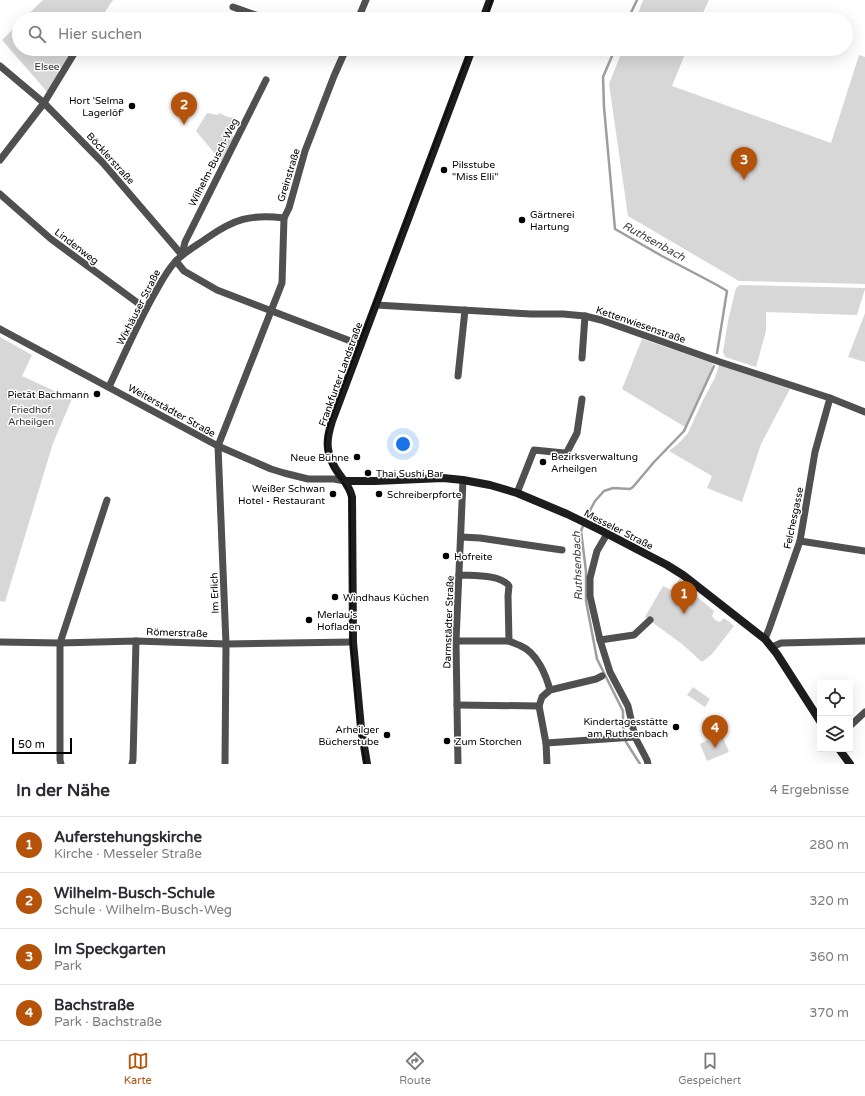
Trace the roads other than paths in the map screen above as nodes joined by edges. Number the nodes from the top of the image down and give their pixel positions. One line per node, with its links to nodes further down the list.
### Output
1 (366, 0): 5 (street)
2 (490, 0): 6 (street)
3 (233, 7): 4 (street)
4 (247, 12)
5 (361, 12)
6 (486, 12)
7 (73, 56): 12 (street)
8 (343, 56): 15 (street, Greinstraße)
9 (469, 56): 18 (street, Frankfurter Landstraße)
10 (0, 66): 12 (street, Böcklerstraße)
11 (266, 80): 16 (street, Wilhelm-Busch-Weg)
12 (44, 102): 13 (street); 16 (street, Böcklerstraße)
13 (0, 160)
14 (0, 194): 19 (street, Lindenweg)
15 (284, 218): 16 (street, Wixhäuser Straße); 21 (street, Greinstraße)
16 (182, 255): 17 (street, Wixhäuser Straße)
17 (176, 261): 19 (street, Wixhäuser Straße); 21 (street)
18 (376, 304): 20 (street, Kettenwiesenstraße); 24 (street, Frankfurter Landstraße)
19 (146, 309): 27 (street, Wixhäuser Straße)
20 (465, 310): 22 (street, Kettenwiesenstraße); 26 (street)
21 (271, 311): 24 (street); 31 (street, Greinstraße)
22 (584, 316): 25 (street); 28 (street, Kettenwiesenstraße)
23 (0, 328): 27 (street, Weiterstädter Straße)
24 (361, 345): 33 (street, Frankfurter Landstraße)
25 (582, 358)
26 (458, 376)
27 (109, 387): 31 (street, Weiterstädter Straße)
28 (830, 398): 30 (street, Kettenwiesenstraße); 38 (street, Felchesgasse)
29 (582, 399): 34 (street)
30 (865, 412)
31 (218, 446): 33 (street, Weiterstädter Straße); 52 (street, Im Erlich)
32 (463, 480): 33 (street, Messeler Straße); 34 (street, Messeler Straße); 37 (street, Darmstädter Straße)
33 (345, 481): 50 (street, Frankfurter Landstraße)
34 (517, 493): 36 (street, Messeler Straße)
35 (107, 500): 51 (street)
36 (607, 534): 43 (street, Messeler Straße); 44 (street)
37 (461, 537): 39 (street); 41 (street, Darmstädter Straße)
38 (800, 541): 40 (street); 43 (street, Felchesgasse)
39 (562, 550)
40 (865, 550)
41 (459, 575): 46 (street, Darmstädter Straße); 47 (street)
42 (650, 620): 44 (street)
43 (765, 639): 53 (street, Messeler Straße)
44 (600, 640): 61 (street)
45 (136, 641): 51 (street, Römerstraße); 52 (street, Römerstraße); 65 (street)
46 (456, 641): 47 (street); 56 (street, Darmstädter Straße)
47 (509, 641): 55 (street)
48 (865, 641): 53 (street)
49 (0, 642): 51 (street, Römerstraße)
50 (353, 642): 52 (street, Römerstraße); 67 (street, Frankfurter Landstraße)
51 (60, 643): 64 (street)
52 (226, 644): 66 (street, Im Erlich)
53 (772, 647): 59 (street, Messeler Straße)
54 (602, 676): 55 (street)
55 (550, 690): 57 (street)
56 (456, 705): 57 (street); 68 (street, Darmstädter Straße)
57 (539, 706): 62 (street)
58 (865, 712): 60 (street)
59 (817, 716)
60 (853, 723)
61 (635, 737): 62 (street); 70 (street)
62 (546, 743): 69 (street)
63 (841, 752): 71 (street)
64 (61, 764)
65 (132, 764)
66 (225, 764)
67 (367, 764)
68 (458, 764)
69 (546, 764)
70 (648, 764)
71 (850, 764)

